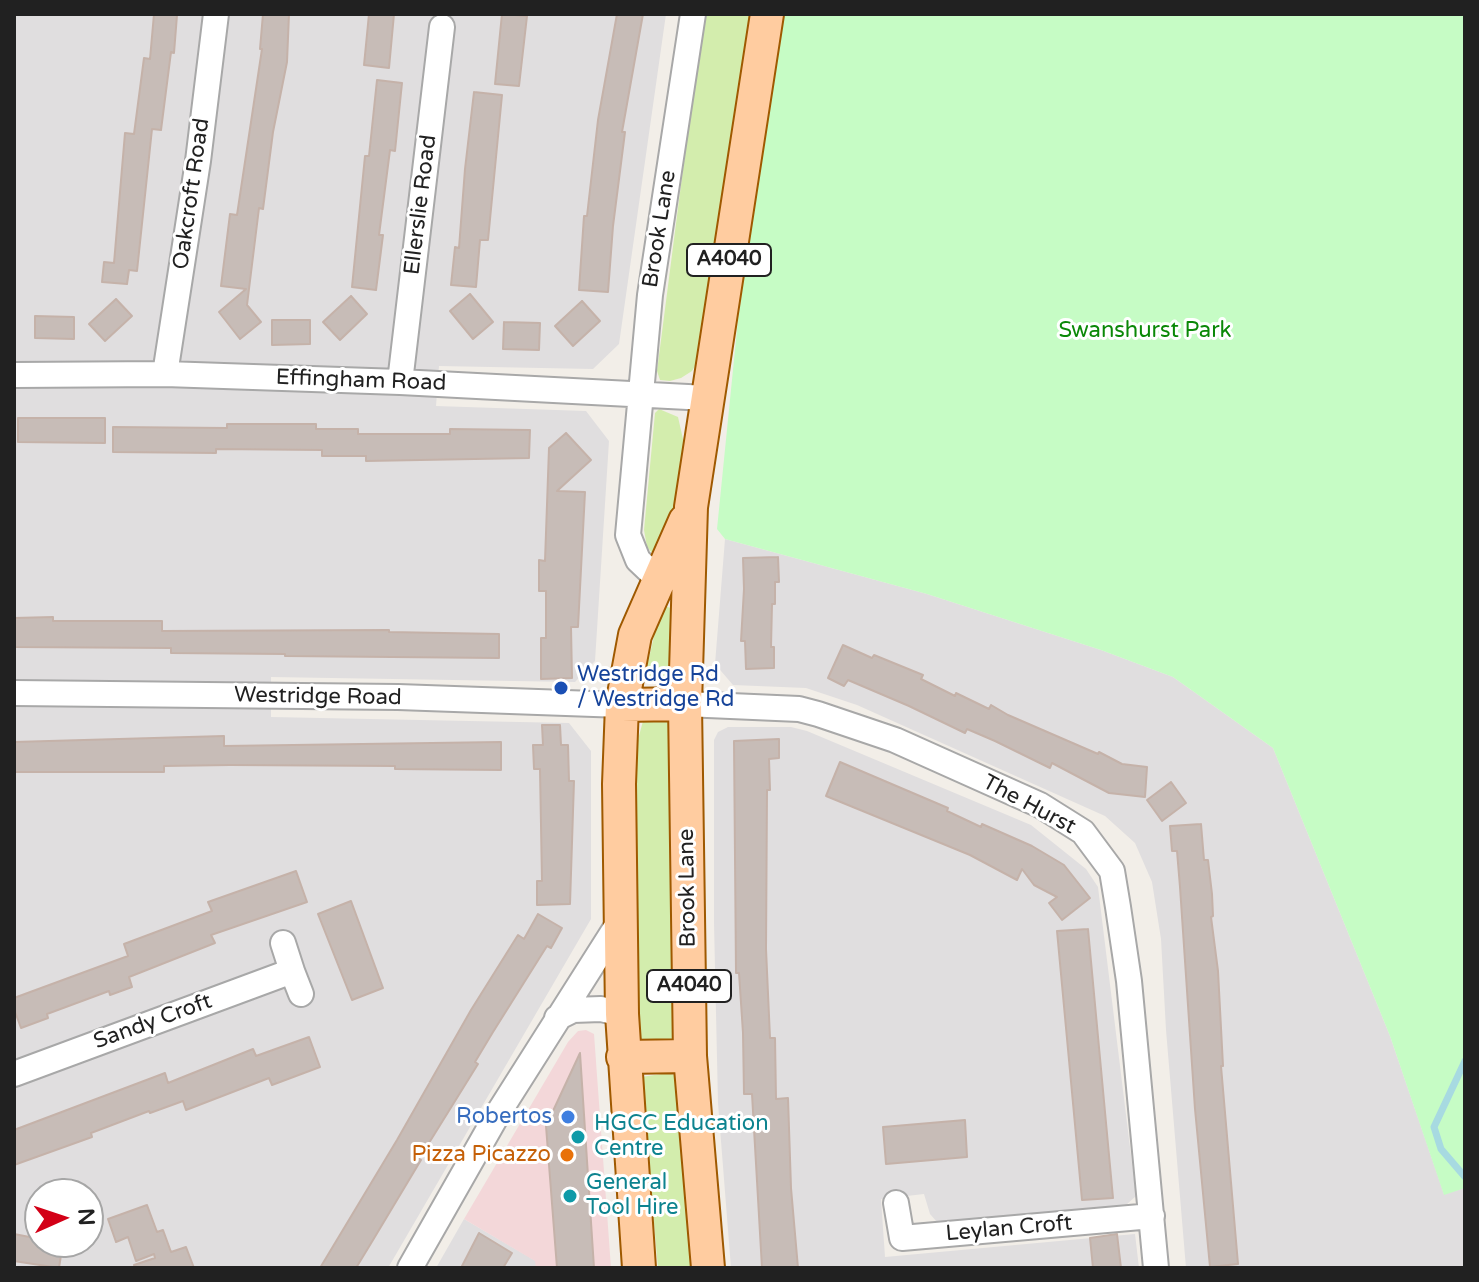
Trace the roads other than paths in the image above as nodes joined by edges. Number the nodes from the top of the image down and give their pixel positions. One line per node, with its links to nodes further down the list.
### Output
1 (216, 14): 5 (street, Oakcroft Road)
2 (693, 14): 8 (street, Brook Lane)
3 (767, 14): 9 (main road, Brook Lane / A4040)
4 (442, 27): 7 (street, Ellerslie Road)
5 (165, 374): 6 (street, Effingham Road); 7 (street, Effingham Road)
6 (14, 375)
7 (400, 382): 8 (street, Effingham Road)
8 (641, 394): 9 (street, Effingham Road); 11 (street, Brook Lane)
9 (707, 398): 10 (main road, Brook Lane / A4040)
10 (691, 507): 11 (main road, Brook Lane / A4040); 13 (main road, Brook Lane / A4040)
11 (658, 579): 14 (main road, Brook Lane / A4040)
12 (14, 693): 14 (street, Westridge Road)
13 (685, 704): 14 (main road); 21 (main road, Brook Lane / A4040); 25 (street, The Hurst)
14 (622, 705): 15 (main road, Brook Lane / A4040)
15 (620, 921): 19 (main road, Brook Lane / A4040); 20 (street)
16 (283, 943): 17 (street)
17 (292, 971): 18 (street); 23 (street, Sandy Croft)
18 (301, 994)
19 (622, 1014): 20 (street); 22 (main road, Brook Lane / A4040)
20 (557, 1018): 26 (street)
21 (690, 1056): 22 (main road); 28 (main road, Brook Lane / A4040)
22 (623, 1057): 27 (main road, Brook Lane / A4040)
23 (14, 1074)
24 (896, 1203): 25 (street, Leylan Croft)
25 (1152, 1216): 29 (street, The Hurst)
26 (410, 1268)
27 (639, 1268)
28 (708, 1268)
29 (1156, 1268)

